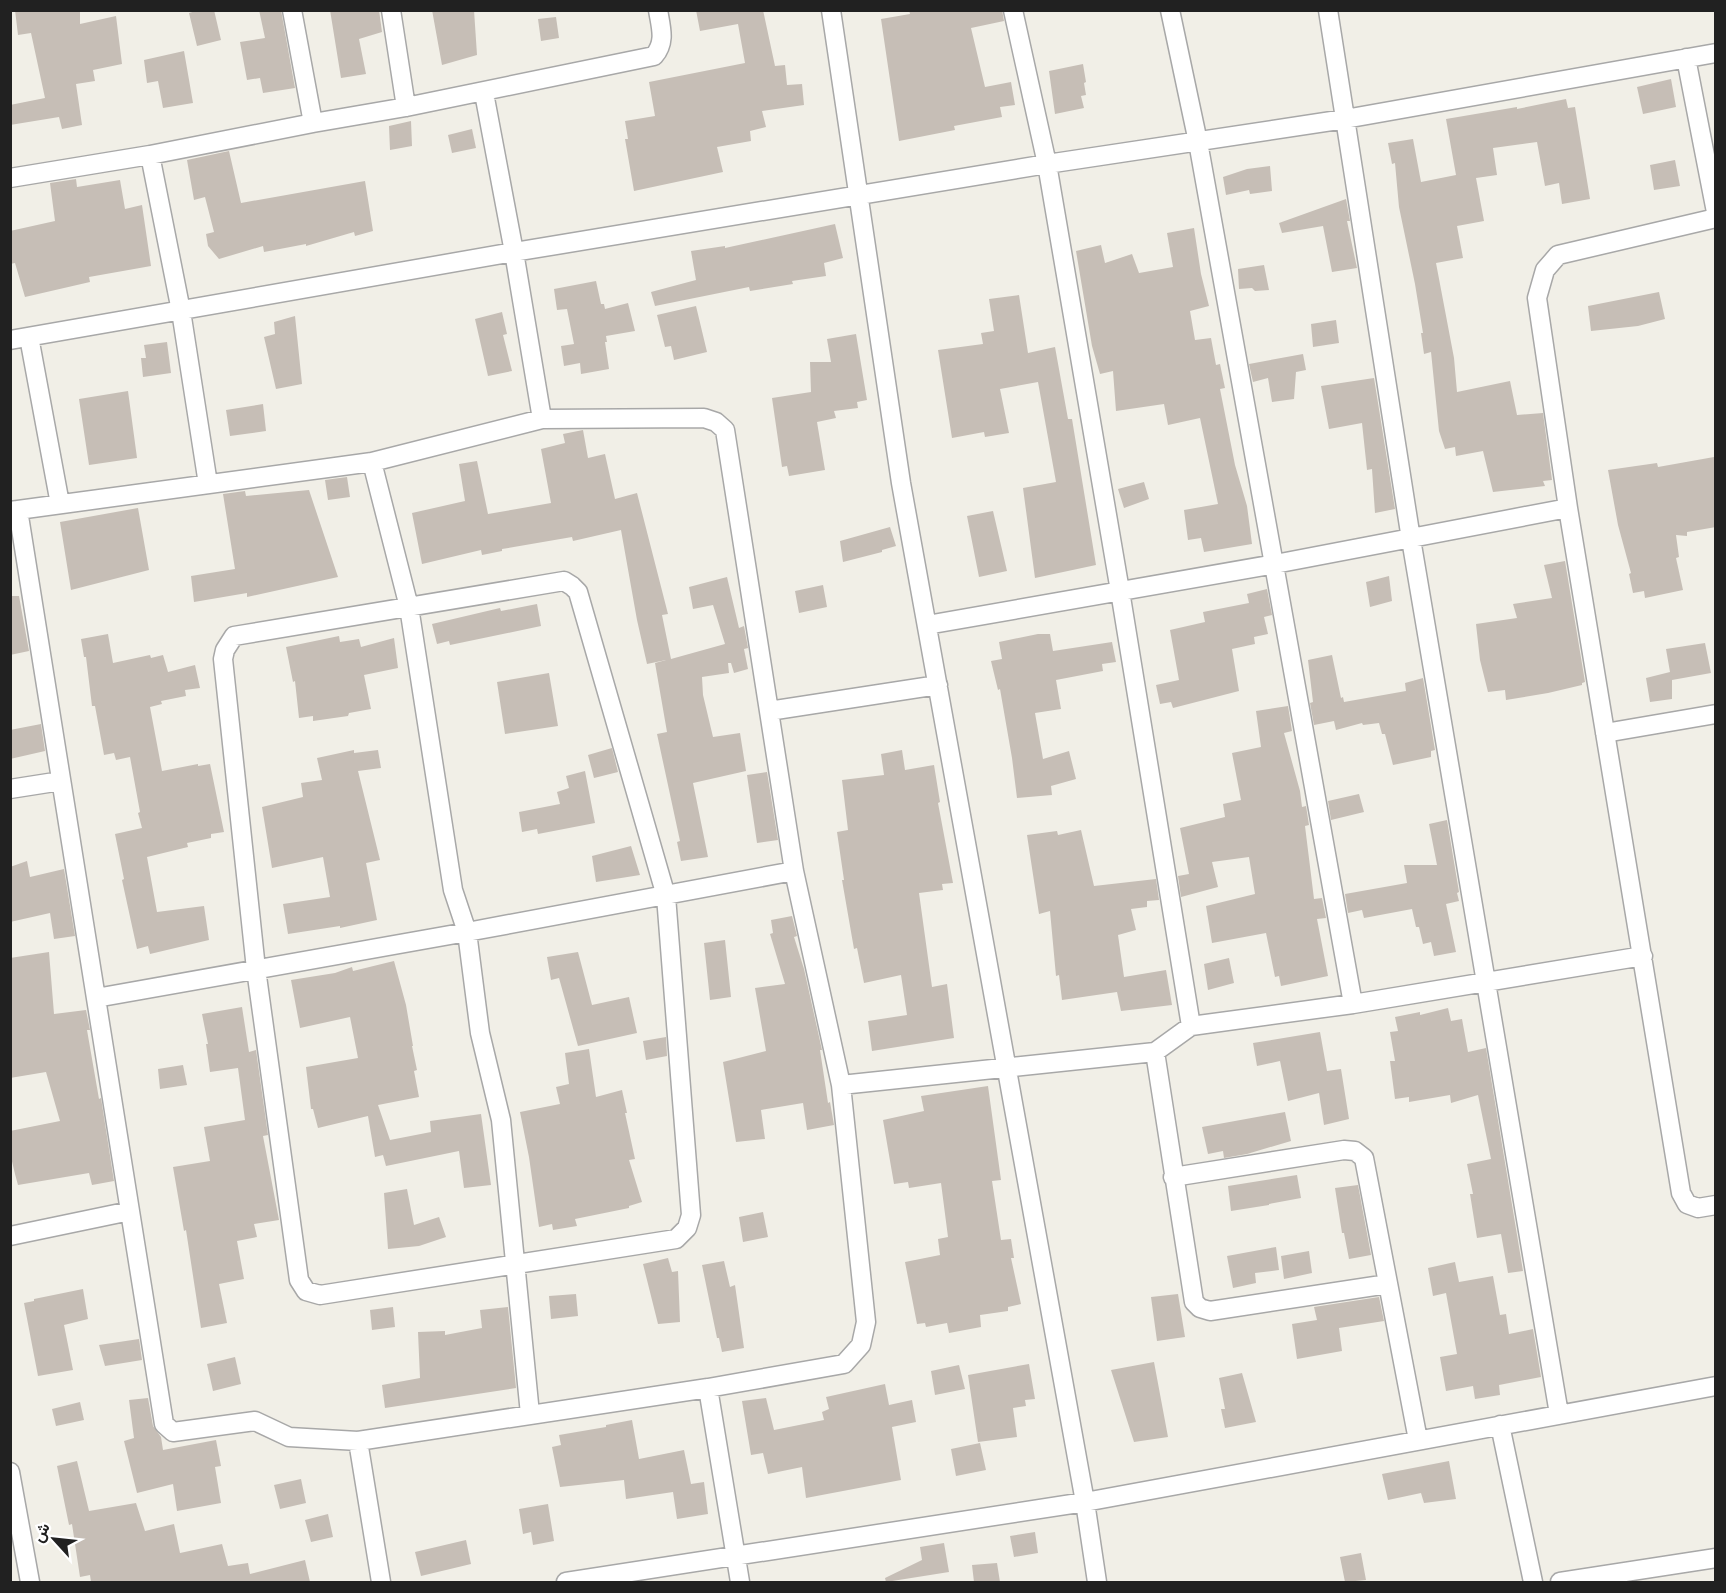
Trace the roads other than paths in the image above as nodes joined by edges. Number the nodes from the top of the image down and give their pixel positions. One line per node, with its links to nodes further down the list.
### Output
1 (292, 10): 13 (street)
2 (391, 10): 11 (street)
3 (658, 10): 10 (street)
4 (831, 10): 18 (street)
5 (1013, 10): 16 (street)
6 (1170, 10): 14 (street)
7 (1328, 10): 12 (street)
8 (1716, 53): 9 (street)
9 (1686, 58): 12 (street); 19 (street)
10 (484, 93): 11 (street); 21 (street)
11 (406, 107): 13 (street)
12 (1345, 119): 14 (street); 31 (street)
13 (313, 123): 15 (street)
14 (1198, 142): 16 (street); 32 (street)
15 (150, 155): 17 (street); 22 (street)
16 (1047, 164): 18 (street); 33 (street)
17 (10, 178)
18 (859, 196): 21 (street); 35 (street)
19 (1716, 212)
20 (1716, 218): 29 (street)
21 (514, 252): 22 (street); 25 (street)
22 (181, 311): 23 (street); 27 (street)
23 (29, 337): 24 (street); 28 (street)
24 (10, 340)
25 (542, 419): 26 (street); 37 (street)
26 (372, 462): 27 (street); 34 (street)
27 (208, 484): 28 (street)
28 (60, 504): 30 (street)
29 (1568, 508): 31 (street); 39 (street)
30 (14, 510): 40 (street)
31 (1411, 539): 32 (street); 47 (street)
32 (1275, 564): 33 (street); 49 (street)
33 (1120, 591): 35 (street); 50 (street)
34 (409, 607): 43 (street); 44 (street); 46 (street)
35 (927, 625): 36 (street)
36 (938, 685): 37 (street); 52 (street)
37 (769, 711): 42 (street)
38 (1716, 714): 39 (street)
39 (1605, 733): 45 (street)
40 (61, 781): 41 (street); 48 (street)
41 (10, 789)
42 (794, 871): 43 (street); 53 (street)
43 (666, 896): 44 (street); 58 (street)
44 (467, 932): 46 (street); 58 (street)
45 (1643, 956): 47 (street); 55 (street)
46 (256, 969): 48 (street); 58 (street)
47 (1487, 981): 49 (street); 63 (street)
48 (96, 998): 56 (street)
49 (1353, 1004): 50 (street)
50 (1191, 1026): 51 (street)
51 (1155, 1052): 52 (street); 54 (street)
52 (1006, 1068): 53 (street); 68 (street)
53 (841, 1085): 61 (street)
54 (1173, 1177): 59 (street); 59 (street)
55 (1716, 1205)
56 (130, 1211): 57 (street); 66 (street)
57 (10, 1236)
58 (515, 1264): 62 (street)
59 (1388, 1284): 65 (street)
60 (1716, 1386): 63 (street)
61 (708, 1388): 62 (street); 69 (street)
62 (530, 1414): 66 (street)
63 (1559, 1414): 64 (street)
64 (1500, 1425): 65 (street); 76 (street)
65 (1418, 1440): 68 (street)
66 (358, 1441): 72 (street)
67 (10, 1472): 71 (street)
68 (1085, 1502): 69 (street); 75 (street)
69 (736, 1556): 73 (street); 74 (street)
70 (1716, 1558): 77 (street)
71 (30, 1582)
72 (381, 1582)
73 (566, 1582)
74 (740, 1582)
75 (1097, 1582)
76 (1533, 1582)
77 (1560, 1582)

